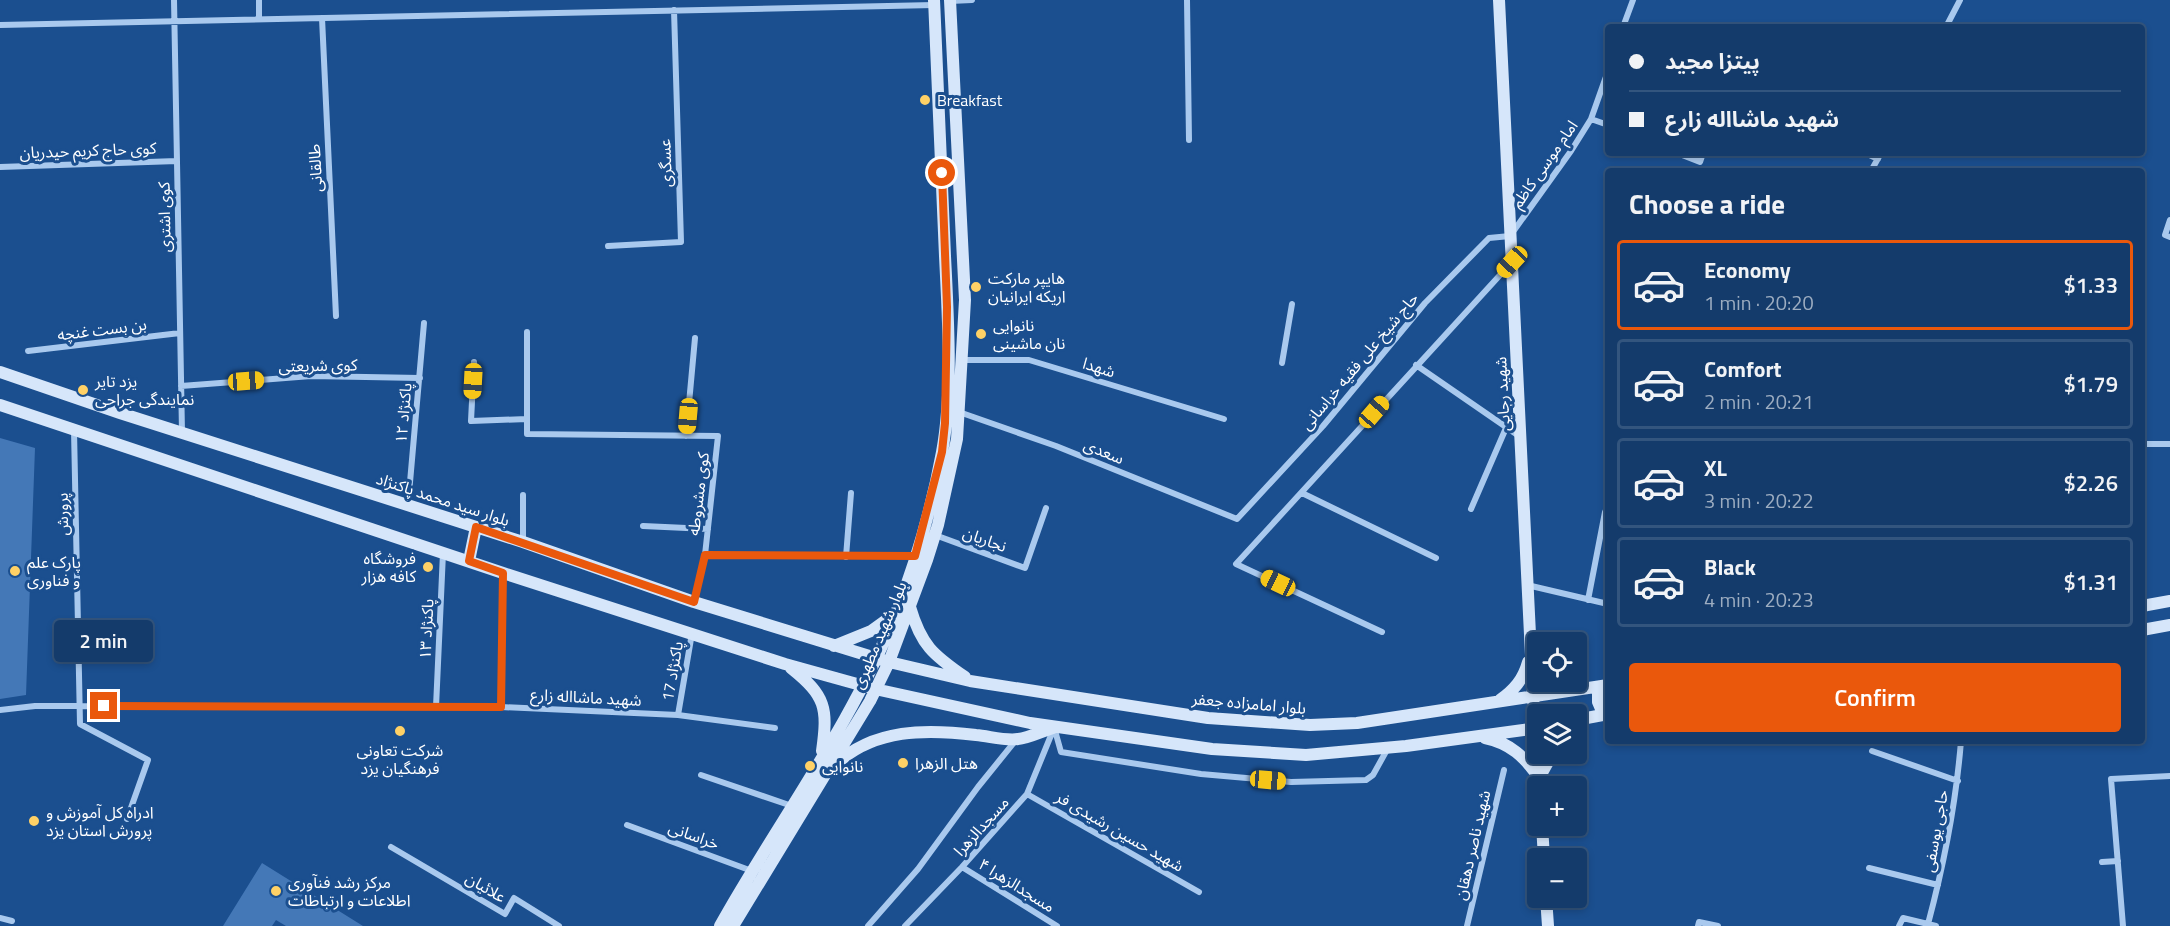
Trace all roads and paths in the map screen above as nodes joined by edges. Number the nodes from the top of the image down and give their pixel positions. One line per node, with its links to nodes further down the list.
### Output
1 (174, 0): 13 (street, کوی اشتری)
2 (259, 0): 12 (street)
3 (972, 0): 8 (street)
4 (1187, 0): 20 (street)
5 (1499, 0): 26 (main road, شهید رجایی)
6 (1633, 0): 14 (street)
7 (1960, 0): 15 (street)
8 (950, 1): 37 (main road, بلوار شهید مطهری)
9 (934, 2): 10 (street); 70 (main road, بلوار شهید مطهری)
10 (674, 10): 11 (street); 28 (street, عسگری)
11 (322, 18): 12 (street); 31 (street, طالقانی)
12 (260, 19): 13 (street)
13 (174, 21): 16 (street); 23 (street, کوی اشتری)
14 (1624, 24)
15 (1948, 24)
16 (0, 25)
17 (1605, 79): 18 (street, امام موسی کاظم)
18 (1591, 119): 19 (street); 26 (street, امام موسی کاظم)
19 (1605, 124)
20 (1189, 140)
21 (1685, 156): 22 (street)
22 (1702, 156)
23 (177, 160): 24 (street, کوی حاج کریم حیدریان); 34 (street, کوی اشتری)
24 (0, 167)
25 (2170, 220): 27 (street)
26 (1510, 236): 29 (main road, شهید رجایی); 62 (street, حاج شیخ علی فقیه خراسانی)
27 (2167, 236)
28 (608, 246)
29 (1512, 262): 40 (street); 52 (main road, شهید رجایی)
30 (1292, 304): 39 (street)
31 (336, 316)
32 (424, 323): 42 (street, پاکنژاد ۱۲)
33 (527, 332): 46 (street)
34 (180, 333): 36 (street, بن بست غنچه); 43 (street, کوی اشتری)
35 (695, 338): 51 (street)
36 (28, 351)
37 (962, 360): 45 (main road, بلوار شهید مطهری); 47 (street, شهدا)
38 (474, 362): 46 (street)
39 (1281, 363)
40 (1416, 365): 48 (street); 56 (street)
41 (0, 372): 50 (main road, بلوار سید محمد پاکنژاد)
42 (420, 378): 43 (street, کوی شریعتی); 58 (street, پاکنژاد ۱۲)
43 (181, 386): 50 (street, کوی اشتری)
44 (0, 405): 49 (main road)
45 (959, 412): 62 (street, سعدی); 66 (main road, بلوار شهید مطهری)
46 (527, 419): 51 (street, کوی مشروطه)
47 (1224, 419)
48 (1506, 428): 52 (street); 60 (street)
49 (74, 430): 68 (main road); 104 (street, پرورش)
50 (182, 433): 58 (main road, بلوار سید محمد پاکنژاد)
51 (686, 436): 65 (street, کوی مشروطه)
52 (1520, 437): 75 (main road, شهید رجایی)
53 (2145, 444): 54 (street)
54 (2170, 444)
55 (851, 492): 71 (street)
56 (1302, 493): 72 (street); 86 (street)
57 (523, 495): 67 (street)
58 (408, 506): 64 (main road, بلوار سید محمد پاکنژاد)
59 (1046, 508): 66 (street, نجاریان)
60 (1471, 509)
61 (1605, 512): 76 (street)
62 (1237, 519)
63 (643, 526): 65 (street)
64 (476, 527): 67 (main road, بلوار سید محمد پاکنژاد); 73 (main road)
65 (708, 529): 69 (street, کوی مشروطه)
66 (935, 535): 81 (main road, بلوار شهید مطهری)
67 (523, 542): 78 (main road, بلوار سید محمد پاکنژاد)
68 (443, 552): 73 (main road); 105 (street, پاکنژاد ۱۳)
69 (705, 555): 71 (street); 78 (street, کوی مشروطه)
70 (915, 556): 71 (street); 82 (main road, بلوار شهید مطهری)
71 (846, 557)
72 (1436, 558)
73 (469, 561): 74 (main road)
74 (503, 573): 85 (main road); 106 (street)
75 (1527, 585): 76 (street); 87 (main road, شهید رجایی)
76 (1588, 600): 79 (street)
77 (2170, 601): 80 (main road)
78 (694, 602): 88 (main road, بلوار سید محمد پاکنژاد)
79 (1605, 603)
80 (2145, 605)
81 (910, 607): 90 (main road, بلوار شهید مطهری); 93 (main road)
82 (896, 612): 88 (main road); 89 (main road, بلوار شهید مطهری)
83 (2170, 625): 84 (main road)
84 (2145, 629)
85 (692, 632): 91 (main road); 110 (street, پاکنژاد 17)
86 (1382, 632)
87 (1532, 632)
88 (834, 646): 89 (main road, بلوار سید محمد پاکنژاد)
89 (876, 658): 90 (main road, بلوار سید محمد پاکنژاد); 95 (main road, بلوار شهید مطهری)
90 (889, 662): 93 (main road, بلوار امامزاده جعفر); 98 (main road, بلوار شهید مطهری)
91 (785, 664): 95 (main road); 122 (main road)
92 (1527, 669): 102 (main road)
93 (970, 681): 102 (main road, بلوار امامزاده جعفر)
94 (1605, 685): 97 (main road, بلوار امامزاده جعفر)
95 (862, 686): 98 (main road); 122 (main road, بلوار شهید مطهری)
96 (1605, 686): 108 (main road)
97 (1587, 688)
98 (875, 690): 115 (main road); 125 (main road, بلوار شهید مطهری)
99 (1533, 692): 101 (main road, شهید رجایی)
100 (1562, 692): 101 (main road, بلوار امامزاده جعفر)
101 (1533, 696): 102 (main road, بلوار امامزاده جعفر); 103 (main road, شهید رجایی)
102 (1499, 701)
103 (1534, 704)
104 (80, 706): 105 (street, شهید ماشااله زارع); 107 (street, شهید ماشااله زارع); 131 (street)
105 (436, 707): 106 (street, شهید ماشااله زارع)
106 (501, 707): 110 (street, شهید ماشااله زارع)
107 (0, 710)
108 (1605, 711)
109 (1605, 713): 111 (main road)
110 (678, 715): 114 (street, شهید ماشااله زارع)
111 (1591, 717): 112 (main road); 113 (main road)
112 (1587, 718)
113 (1587, 720)
114 (775, 728)
115 (1054, 728): 118 (main road); 120 (main road); 120 (street); 129 (street, مسجدالزهرا)
116 (1527, 729): 117 (main road)
117 (1476, 737): 120 (main road); 126 (main road)
118 (1017, 740): 125 (main road); 148 (street)
119 (1961, 744): 128 (street, حاجی یوسفی)
120 (1388, 748)
121 (1872, 752): 128 (street)
122 (820, 761): 130 (main road, بلوار شهید مطهری)
123 (1504, 770): 151 (street, شهید ناصر دهقان)
124 (701, 775): 130 (street)
125 (824, 776): 147 (main road, بلوار شهید مطهری)
126 (1536, 776)
127 (2170, 776): 134 (street)
128 (1958, 781): 139 (street, حاجی یوسفی)
129 (1028, 794): 136 (street, مسجدالزهرا); 140 (street, شهید حسین رشیدی فر)
130 (792, 806): 138 (main road, بلوار شهید مطهری)
131 (127, 819)
132 (627, 825): 138 (street, خراسانی)
133 (391, 847): 145 (street, علائیان)
134 (2118, 861): 135 (street); 157 (street)
135 (2102, 862)
136 (962, 867): 149 (street, مسجدالزهرا); 150 (street, مسجدالزهرا ۴)
137 (1869, 868): 139 (street, حاجی یوسفی)
138 (752, 871): 146 (main road, بلوار شهید مطهری)
139 (1938, 885): 144 (street, حاجی یوسفی)
140 (1199, 892)
141 (1547, 908): 152 (main road)
142 (0, 918): 143 (street)
143 (12, 921)
144 (1928, 924): 155 (street); 156 (street)
145 (559, 926)
146 (720, 926)
147 (733, 926)
148 (868, 926)
149 (905, 926)
150 (1057, 926)
151 (1467, 926)
152 (1548, 926)
153 (1698, 926): 154 (street)
154 (1718, 926)
155 (1899, 926)
156 (1936, 926)
157 (2123, 926)

